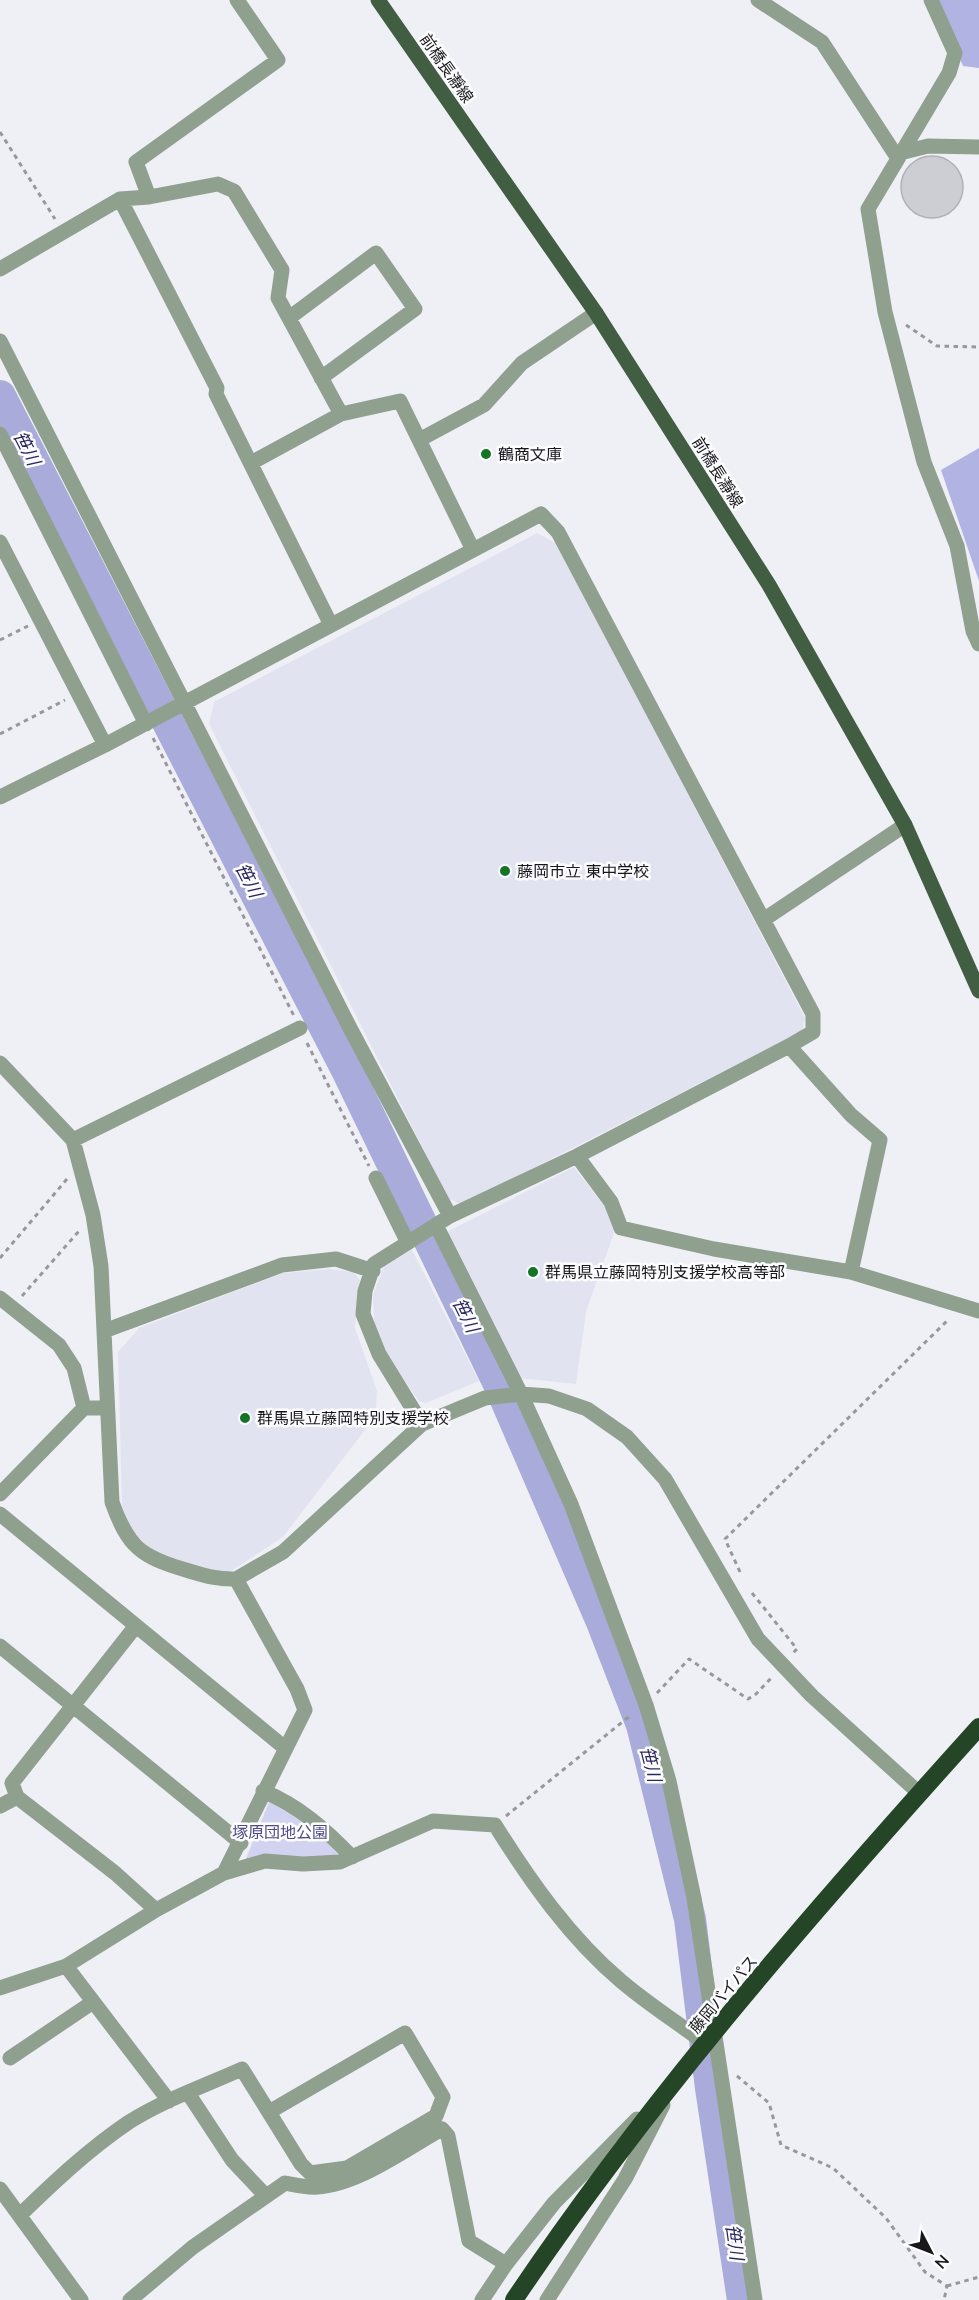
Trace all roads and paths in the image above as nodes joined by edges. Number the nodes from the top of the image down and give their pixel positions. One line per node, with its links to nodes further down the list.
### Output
1 (237, 0): 8 (street)
2 (378, 0): 13 (main road, 前橋長瀞線)
3 (758, 0): 7 (street)
4 (931, 0): 7 (street)
5 (0, 132): 10 (path)
6 (979, 147): 7 (street)
7 (898, 155): 12 (street)
8 (150, 198): 9 (street); 14 (street)
9 (120, 200): 10 (street); 21 (street)
10 (63, 232): 11 (street)
11 (0, 269)
12 (885, 312): 16 (path); 28 (street)
13 (596, 313): 20 (street); 35 (main road, 前橋長瀞線)
14 (289, 318): 17 (street); 17 (street)
15 (0, 341): 30 (street)
16 (979, 347)
17 (321, 378): 18 (street)
18 (341, 414): 20 (street); 21 (street)
19 (0, 434): 31 (street)
20 (419, 440): 23 (street)
21 (252, 463): 26 (street)
22 (0, 542): 24 (street)
23 (473, 550): 26 (street); 36 (street)
24 (6, 570): 25 (street)
25 (40, 620): 27 (path); 29 (street)
26 (331, 625): 30 (street)
27 (0, 640)
28 (979, 644)
29 (78, 693): 32 (path); 33 (street)
30 (178, 706): 31 (street); 46 (street)
31 (149, 722): 33 (street); 38 (path)
32 (0, 734)
33 (105, 745): 34 (street)
34 (0, 797)
35 (905, 825): 36 (street); 37 (main road, 前橋長瀞線)
36 (763, 920): 39 (street)
37 (979, 991)
38 (300, 1028): 41 (street); 44 (path)
39 (789, 1046): 42 (street); 51 (street)
40 (0, 1063): 41 (street)
41 (74, 1140): 43 (street)
42 (577, 1156): 46 (street); 51 (street)
43 (79, 1166): 45 (street); 49 (path)
44 (376, 1178): 48 (street)
45 (93, 1215): 52 (path); 55 (street)
46 (450, 1216): 47 (street)
47 (436, 1225): 48 (street); 56 (street)
48 (407, 1241): 50 (street)
49 (0, 1258)
50 (373, 1271): 55 (street); 59 (street)
51 (851, 1272): 53 (street)
52 (6, 1302): 57 (street)
53 (963, 1306): 54 (street); 62 (path)
54 (979, 1311)
55 (104, 1331): 58 (street)
56 (520, 1394): 59 (street); 67 (street); 69 (street)
57 (84, 1408): 58 (street); 60 (street)
58 (106, 1408): 63 (street)
59 (422, 1424): 63 (street)
60 (0, 1494)
61 (0, 1514): 65 (street)
62 (742, 1576)
63 (236, 1579): 72 (street)
64 (746, 1586): 67 (path)
65 (135, 1627): 68 (street); 72 (street)
66 (0, 1646): 68 (street)
67 (782, 1665): 69 (path); 74 (street)
68 (73, 1704): 75 (street); 78 (street)
69 (646, 1705): 85 (street)
70 (628, 1718): 77 (path)
71 (979, 1727): 74 (highway, 藤岡バイパス)
72 (285, 1748): 73 (street)
73 (263, 1791): 78 (street); 79 (street)
74 (919, 1793): 85 (highway, 藤岡バイパス)
75 (17, 1797): 76 (street); 81 (street)
76 (0, 1806)
77 (495, 1825): 79 (street); 85 (street)
78 (241, 1843): 80 (street)
79 (352, 1857): 80 (street)
80 (225, 1873): 81 (street)
81 (156, 1910): 82 (street)
82 (66, 1966): 83 (street); 84 (street)
83 (0, 1988)
84 (93, 2002): 86 (street); 90 (street)
85 (710, 2039): 87 (street); 88 (highway, 藤岡バイパス)
86 (10, 2058)
87 (719, 2068): 97 (path); 103 (street)
88 (677, 2079): 95 (street); 101 (highway, 藤岡バイパス); 102 (street)
89 (188, 2093): 90 (street); 91 (street); 93 (street)
90 (169, 2101): 94 (street)
91 (269, 2112): 91 (street)
92 (0, 2189): 94 (street)
93 (265, 2195): 95 (street); 99 (street)
94 (20, 2215): 98 (street)
95 (506, 2264): 100 (street)
96 (979, 2277): 97 (path)
97 (947, 2286): 104 (path)
98 (81, 2300)
99 (129, 2300)
100 (482, 2300)
101 (514, 2300)
102 (547, 2300)
103 (755, 2300)
104 (944, 2300)

